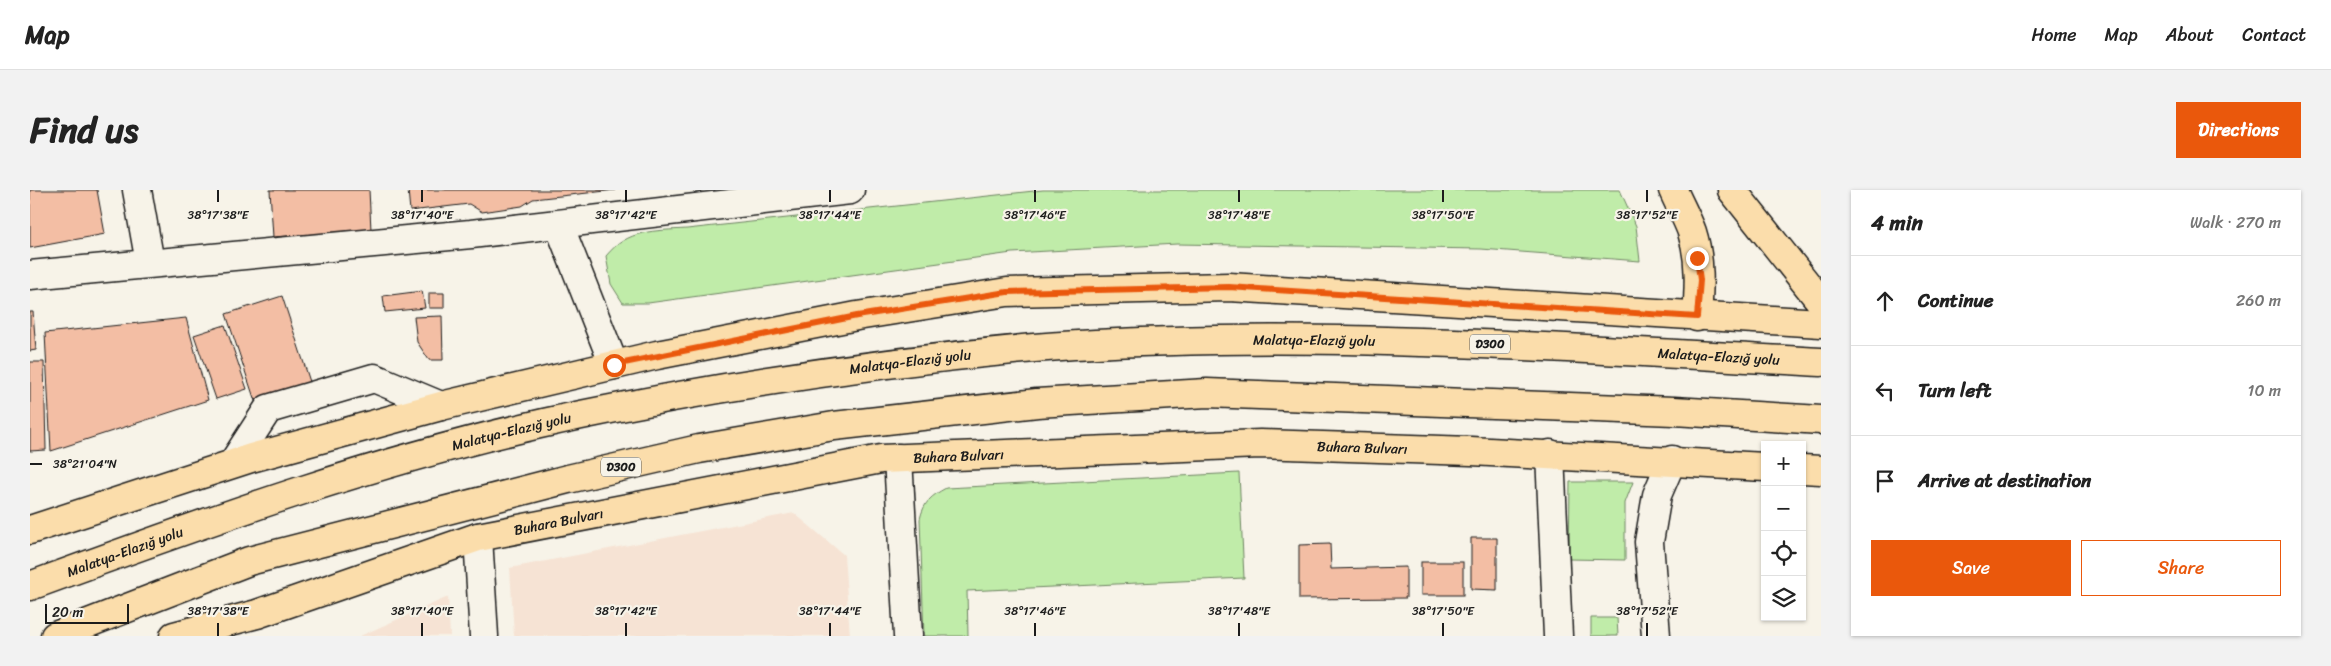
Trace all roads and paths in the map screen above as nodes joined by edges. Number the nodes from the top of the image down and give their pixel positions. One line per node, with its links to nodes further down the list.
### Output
1 (137, 190): 6 (street)
2 (850, 190): 5 (street)
3 (1672, 190): 9 (main road)
4 (1732, 190): 8 (main road)
5 (560, 225): 6 (street); 12 (street)
6 (150, 264): 7 (street)
7 (30, 275)
8 (1821, 302)
9 (1697, 317): 10 (main road); 12 (main road)
10 (1821, 324)
11 (1821, 362): 24 (main road, Malatya-Elazığ yolu / D300)
12 (614, 365): 13 (main road)
13 (441, 406): 18 (main road); 18 (street)
14 (1821, 420): 25 (main road, D300)
15 (1550, 454): 16 (main road, Buhara Bulvarı); 17 (main road, Buhara Bulvarı); 29 (street)
16 (898, 458): 23 (main road, Buhara Bulvarı); 28 (street)
17 (1672, 460): 19 (main road, Buhara Bulvarı); 30 (street)
18 (233, 463): 22 (main road)
19 (1761, 466)
20 (1806, 469): 21 (main road)
21 (1821, 470)
22 (30, 530)
23 (478, 537): 26 (main road, Buhara Bulvarı); 27 (street)
24 (30, 586)
25 (55, 636)
26 (174, 636)
27 (484, 636)
28 (908, 636)
29 (1558, 636)
30 (1656, 636)

